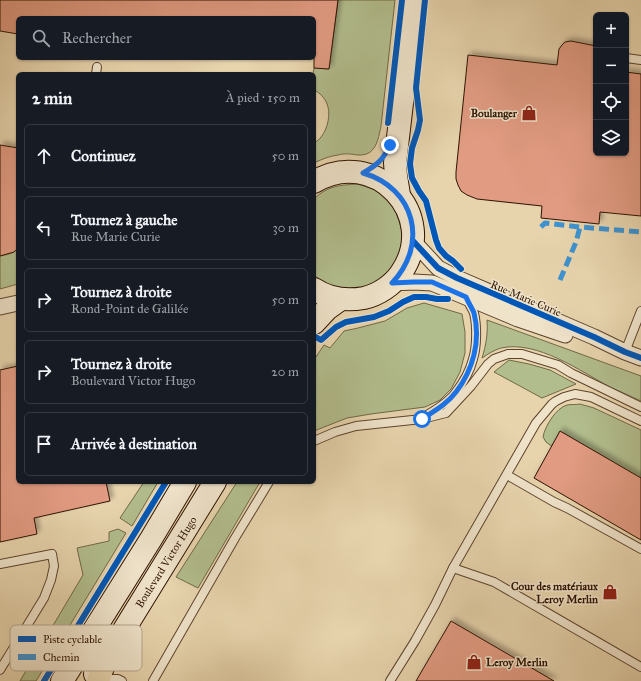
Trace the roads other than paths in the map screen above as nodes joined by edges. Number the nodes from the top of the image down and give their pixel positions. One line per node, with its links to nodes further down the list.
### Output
1 (414, 0): 4 (main road)
2 (629, 58): 3 (lane)
3 (641, 60)
4 (400, 126): 5 (main road); 7 (main road)
5 (363, 173): 6 (main road); 7 (main road)
6 (316, 181)
7 (399, 195): 8 (main road)
8 (413, 241): 9 (main road); 17 (street, Rue Marie Curie)
9 (392, 283): 11 (street, Rue Marie Curie); 12 (main road)
10 (316, 290): 12 (main road)
11 (466, 297): 17 (street, Rue Marie Curie); 20 (lane)
12 (341, 299): 16 (main road)
13 (16, 303): 14 (street)
14 (0, 307)
15 (641, 311): 17 (lane)
16 (316, 321)
17 (625, 352): 18 (street, Rue Marie Curie)
18 (641, 358)
19 (641, 407): 20 (lane)
20 (422, 419): 22 (lane)
21 (641, 421): 23 (lane)
22 (316, 440)
23 (507, 475): 27 (lane); 29 (lane)
24 (184, 484): 31 (main road)
25 (213, 484): 32 (main road, Boulevard Victor Hugo)
26 (268, 484): 41 (lane)
27 (641, 549)
28 (0, 564): 30 (lane)
29 (453, 568): 34 (lane); 42 (lane)
30 (28, 625)
31 (97, 625)
32 (127, 625)
33 (10, 654): 35 (lane)
34 (641, 668)
35 (0, 670)
36 (68, 671): 38 (main road)
37 (99, 671): 39 (highway)
38 (62, 681)
39 (94, 681): 40 (lane)
40 (122, 681)
41 (153, 681)
42 (390, 681)

